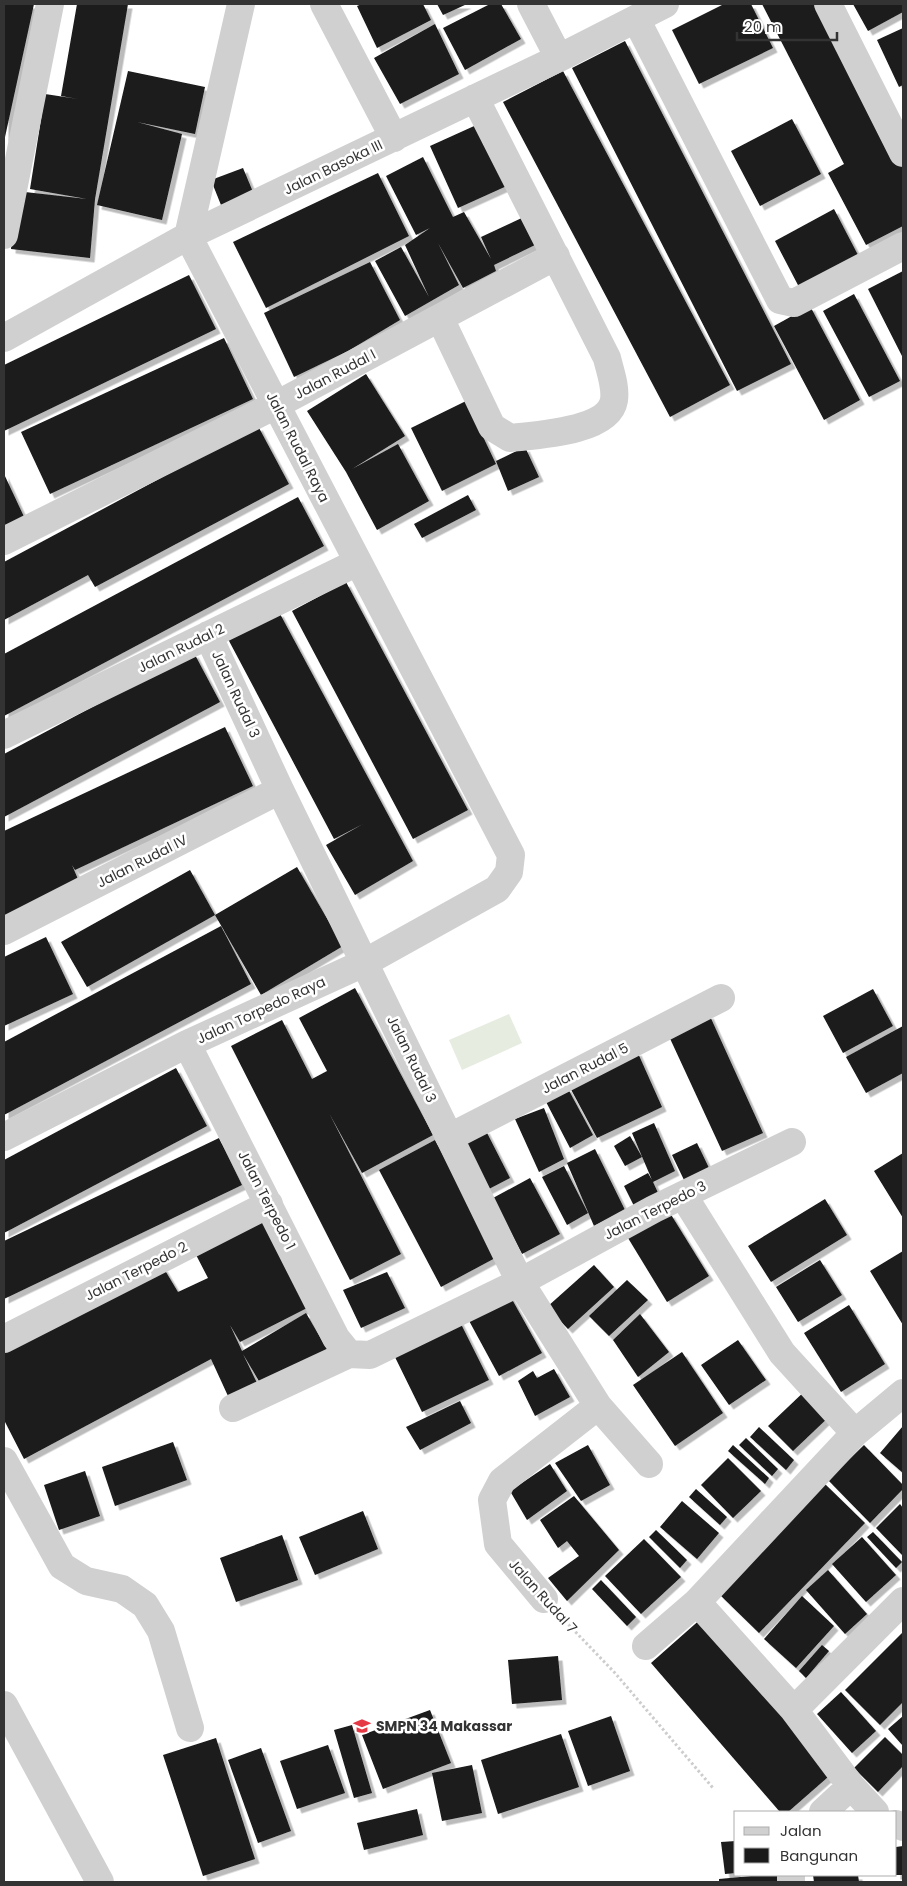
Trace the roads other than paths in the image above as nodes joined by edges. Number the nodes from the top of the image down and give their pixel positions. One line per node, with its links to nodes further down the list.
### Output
1 (50, 4): 12 (street)
2 (241, 4): 13 (street)
3 (324, 4): 10 (street)
4 (531, 4): 8 (street)
5 (665, 4): 7 (street, Jalan Basoka III)
6 (828, 4): 11 (street)
7 (636, 19): 8 (street, Jalan Basoka III); 14 (street)
8 (559, 58): 9 (street, Jalan Basoka III)
9 (475, 98): 10 (street, Jalan Basoka III); 15 (street)
10 (394, 138): 13 (street, Jalan Basoka III)
11 (903, 153)
12 (4, 235)
13 (188, 236): 17 (street, Jalan Basoka III); 18 (street, Jalan Rudal Raya)
14 (903, 246)
15 (556, 256): 16 (street, Jalan Rudal I); 16 (street)
16 (440, 318): 18 (street, Jalan Rudal I)
17 (4, 338)
18 (276, 405): 19 (street, Jalan Rudal I); 20 (street, Jalan Rudal Raya)
19 (4, 540)
20 (358, 562): 21 (street, Jalan Rudal 2); 24 (street, Jalan Rudal Raya)
21 (208, 634): 22 (street, Jalan Rudal 2); 23 (street, Jalan Rudal 3)
22 (4, 735)
23 (280, 790): 25 (street, Jalan Rudal IV); 26 (street, Jalan Rudal 3)
24 (509, 872): 26 (street, Jalan Torpedo Raya)
25 (4, 931)
26 (364, 963): 28 (street, Jalan Torpedo Raya); 30 (street, Jalan Rudal 3)
27 (721, 998): 30 (street, Jalan Rudal 5)
28 (187, 1044): 29 (street, Jalan Torpedo Raya); 33 (street, Jalan Terpedo 1)
29 (4, 1137)
30 (450, 1137): 34 (street, Jalan Rudal 3)
31 (792, 1142): 32 (street, Jalan Terpedo 3)
32 (683, 1195): 34 (street, Jalan Terpedo 3); 40 (street)
33 (269, 1204): 35 (street, Jalan Terpedo 2); 36 (street, Jalan Terpedo 1)
34 (520, 1282): 36 (street, Jalan Terpedo 3); 38 (street, Jalan Rudal 3)
35 (4, 1339)
36 (349, 1354): 39 (street)
37 (903, 1393): 40 (street)
38 (598, 1406): 42 (street, Jalan Rudal 3); 43 (street, Jalan Rudal 7)
39 (233, 1408)
40 (855, 1433): 44 (street)
41 (4, 1461): 49 (street)
42 (649, 1464)
43 (544, 1600)
44 (697, 1602): 46 (street); 48 (street)
45 (903, 1602): 48 (street)
46 (646, 1646)
47 (4, 1705): 53 (street)
48 (794, 1710): 50 (street)
49 (190, 1728)
50 (851, 1786): 51 (street); 52 (street)
51 (824, 1811)
52 (874, 1811)
53 (100, 1882)

